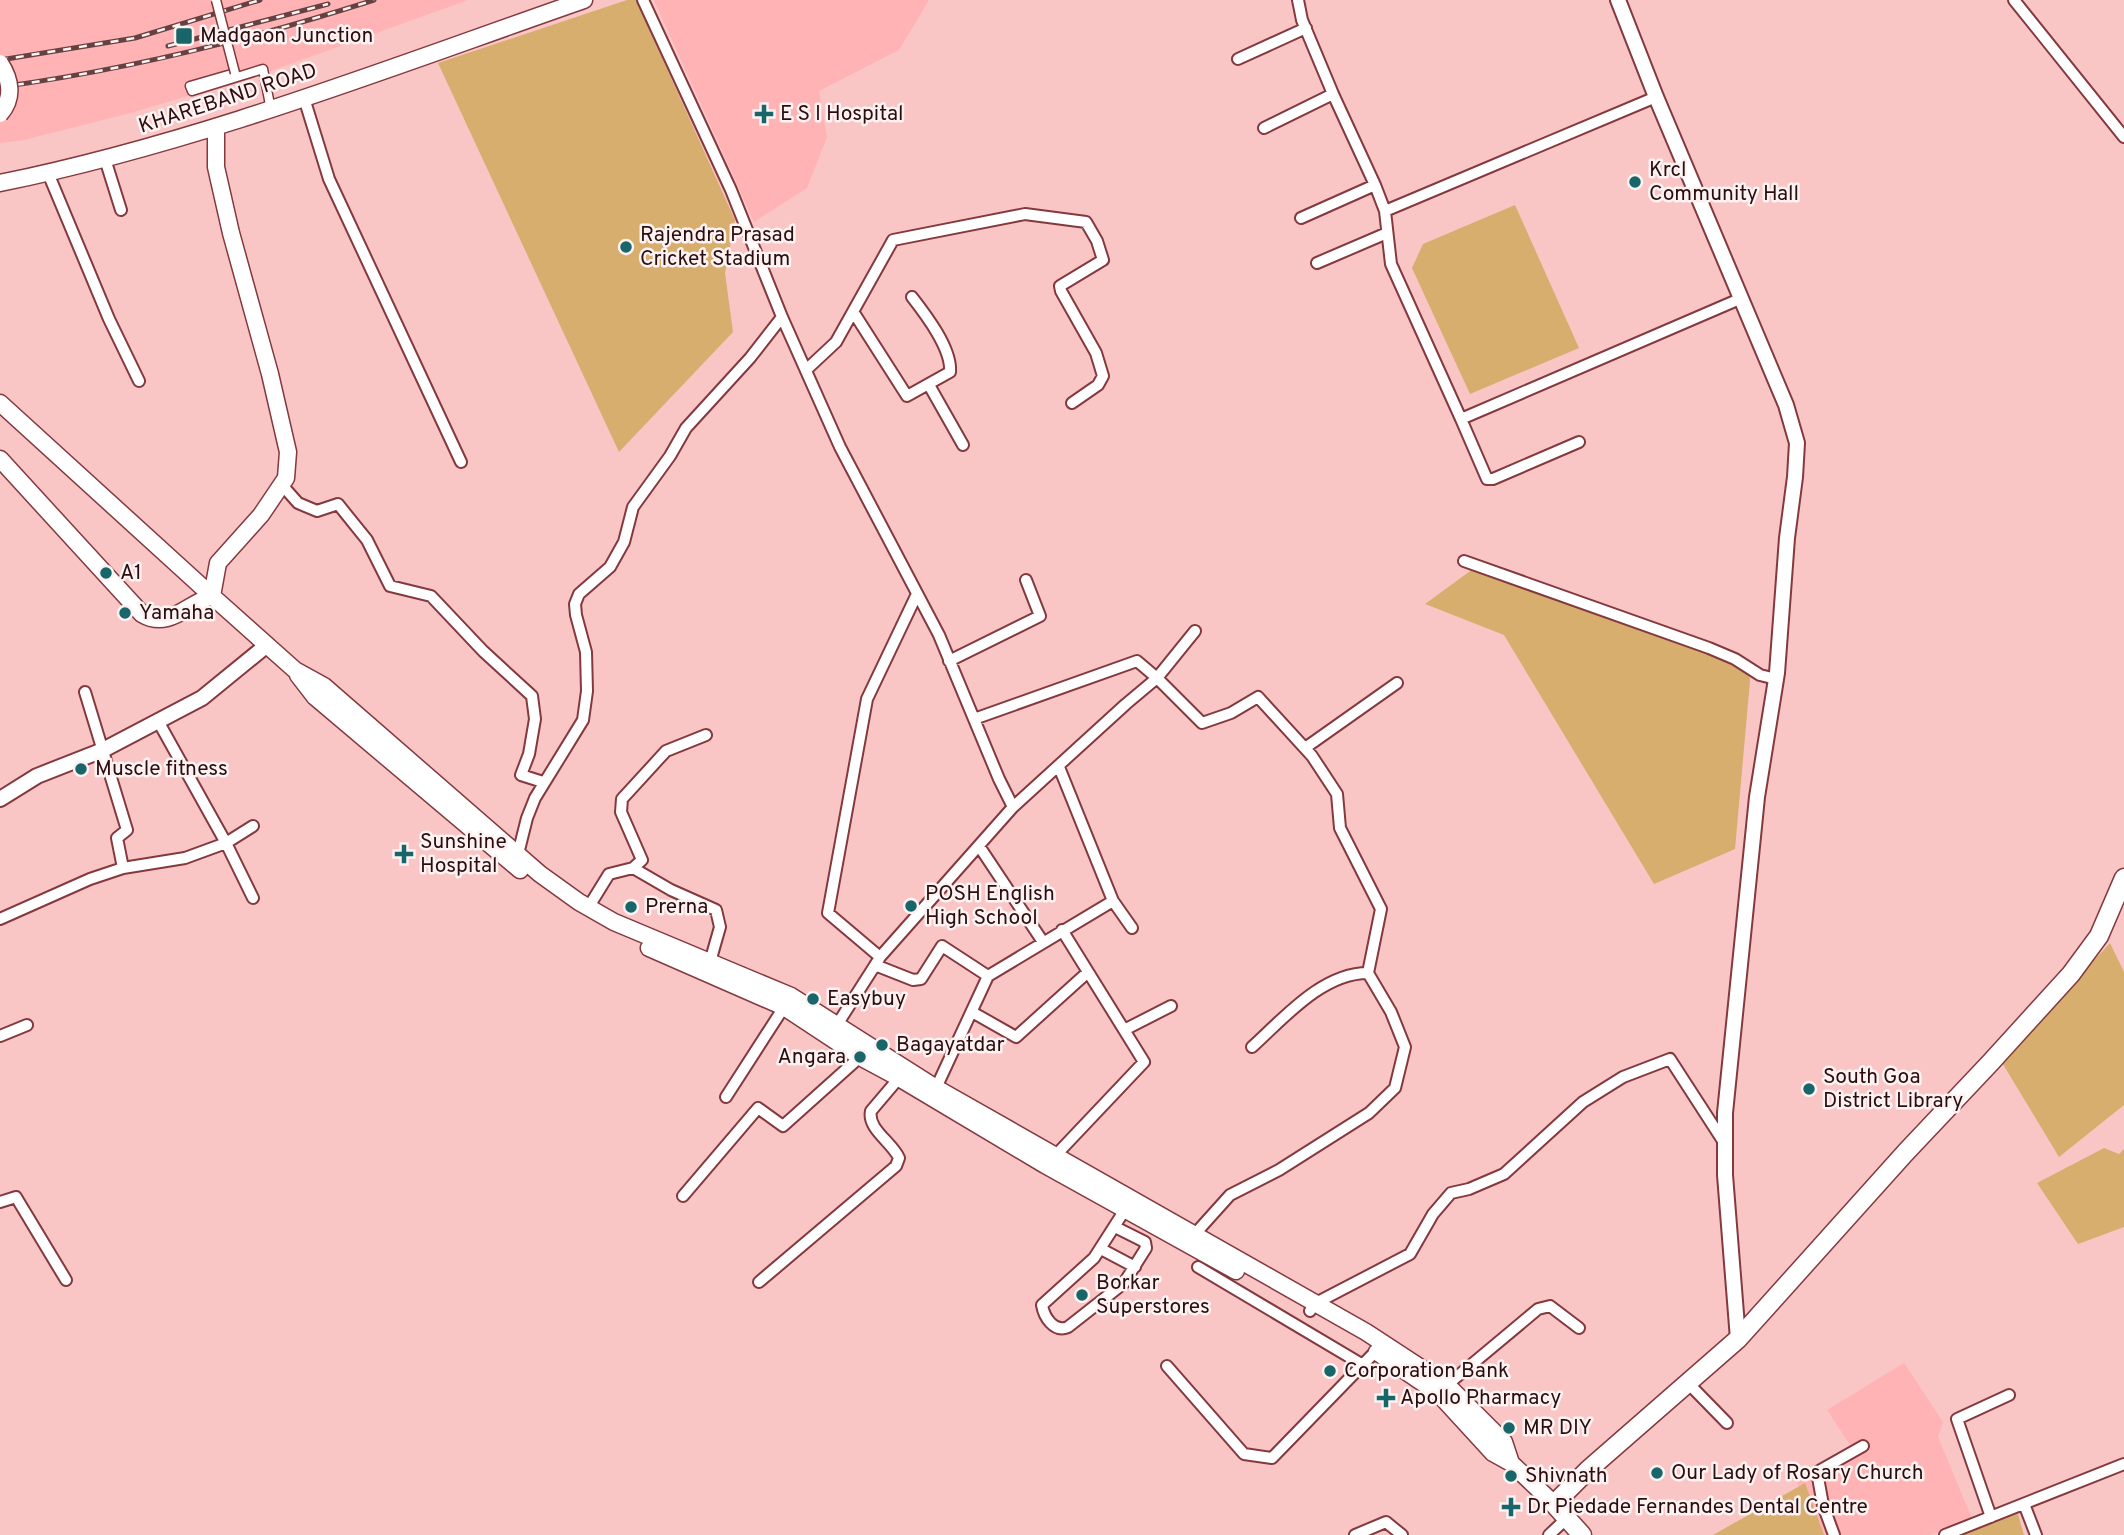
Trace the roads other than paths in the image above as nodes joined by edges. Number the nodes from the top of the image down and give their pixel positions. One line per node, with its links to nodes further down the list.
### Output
1 (216, 0): 13 (street, bridge)
2 (584, 0): 11 (main road, KHAREBAND ROAD)
3 (643, 0): 30 (street)
4 (1298, 0): 7 (street)
5 (1619, 0): 12 (street)
6 (2014, 0): 17 (street)
7 (1306, 28): 8 (street); 10 (street)
8 (1238, 59)
9 (0, 62): 14 (main road, bridge)
10 (1333, 94): 16 (street); 21 (street)
11 (304, 97): 13 (main road, KHAREBAND ROAD); 40 (street)
12 (1656, 97): 23 (street); 28 (street)
13 (271, 110): 15 (main road, KHAREBAND ROAD)
14 (0, 114)
15 (216, 128): 18 (main road, KHAREBAND ROAD); 41 (main road)
16 (1264, 128)
17 (2124, 137)
18 (105, 159): 19 (main road, KHAREBAND ROAD); 22 (street)
19 (48, 173): 20 (main road, KHAREBAND ROAD); 32 (street)
20 (0, 183)
21 (1376, 185): 23 (street); 24 (street)
22 (121, 210)
23 (1385, 212): 25 (street)
24 (1301, 218)
25 (1387, 233): 26 (street); 36 (street)
26 (1317, 263)
27 (912, 297): 33 (street)
28 (1742, 298): 36 (street); 50 (street)
29 (854, 313): 31 (street); 33 (street); 35 (street)
30 (782, 317): 31 (street); 59 (street)
31 (806, 370): 44 (street)
32 (139, 381)
33 (929, 385): 38 (street)
34 (0, 403): 45 (main road)
35 (1072, 403)
36 (1461, 419): 37 (street)
37 (1578, 442)
38 (963, 445)
39 (0, 459): 45 (main road)
40 (461, 462)
41 (282, 485): 45 (main road); 59 (street)
42 (1464, 561): 50 (street)
43 (1026, 580): 48 (street)
44 (917, 594): 48 (street); 77 (street)
45 (212, 596): 47 (main road)
46 (1195, 631): 49 (street)
47 (267, 645): 54 (street); 61 (main road)
48 (949, 661): 53 (street)
49 (1157, 678): 53 (street); 56 (street); 58 (street)
50 (1776, 679): 94 (street)
51 (1397, 682): 56 (street)
52 (85, 692): 57 (street)
53 (974, 719): 62 (street)
54 (158, 721): 57 (street); 64 (street)
55 (706, 735): 68 (street)
56 (1305, 748): 80 (street)
57 (103, 750): 60 (street); 67 (street)
58 (1059, 767): 62 (street); 71 (street)
59 (543, 782): 66 (street)
60 (0, 799)
61 (452, 804): 66 (main road); 83 (main road)
62 (1013, 807): 65 (street)
63 (253, 826): 64 (street)
64 (226, 843): 67 (street); 70 (street)
65 (979, 846): 76 (street); 77 (street)
66 (518, 854): 72 (main road)
67 (123, 868): 73 (street)
68 (633, 868): 72 (street); 78 (street)
69 (2124, 878): 110 (main road)
70 (253, 898)
71 (1113, 901): 74 (street); 75 (street)
72 (589, 908): 78 (main road)
73 (0, 919)
74 (1132, 928)
75 (1062, 930): 76 (street); 79 (street)
76 (1043, 942): 81 (street)
77 (878, 961): 81 (street); 86 (street)
78 (710, 962): 86 (main road)
79 (1088, 972): 84 (street); 87 (street)
80 (1368, 972): 89 (street); 101 (street)
81 (988, 976): 84 (street)
82 (1171, 1006): 87 (street)
83 (783, 1007): 86 (main road); 93 (street)
84 (972, 1012): 92 (street)
85 (27, 1025): 88 (street)
86 (834, 1030): 90 (main road); 92 (main road)
87 (1124, 1030): 95 (street)
88 (0, 1036)
89 (1252, 1047)
90 (860, 1057): 91 (main road); 96 (street)
91 (899, 1078): 98 (main road); 107 (street)
92 (936, 1088): 95 (main road)
93 (726, 1097)
94 (1725, 1144): 108 (street); 110 (street)
95 (1055, 1156): 98 (main road)
96 (683, 1196)
97 (0, 1202): 106 (street)
98 (1128, 1205): 99 (street); 100 (main road); 101 (main road)
99 (1115, 1227): 102 (street); 103 (street)
100 (1158, 1228): 102 (street); 108 (main road)
101 (1194, 1235): 108 (main road)
102 (1147, 1245): 104 (street)
103 (1101, 1249): 104 (street); 104 (street)
104 (1135, 1267)
105 (1198, 1267): 112 (street)
106 (66, 1280)
107 (759, 1282)
108 (1312, 1308): 111 (main road); 115 (main road)
109 (1579, 1328): 115 (street)
110 (1738, 1339): 114 (main road)
111 (1376, 1352): 112 (street); 119 (main road)
112 (1363, 1365): 113 (street)
113 (1167, 1366)
114 (1687, 1382): 117 (street); 121 (main road)
115 (1447, 1385): 119 (main road)
116 (2008, 1395): 123 (street)
117 (1727, 1423)
118 (1863, 1446): 129 (street)
119 (1511, 1463): 121 (main road)
120 (2124, 1464): 122 (street)
121 (1555, 1504): 124 (main road)
122 (2024, 1504): 123 (street); 131 (street)
123 (1991, 1517): 130 (street)
124 (1567, 1518): 127 (street); 128 (main road)
125 (1354, 1535): 126 (street)
126 (1402, 1535)
127 (1549, 1535)
128 (1582, 1535)
129 (1834, 1535)
130 (1945, 1535)
131 (2035, 1535)

